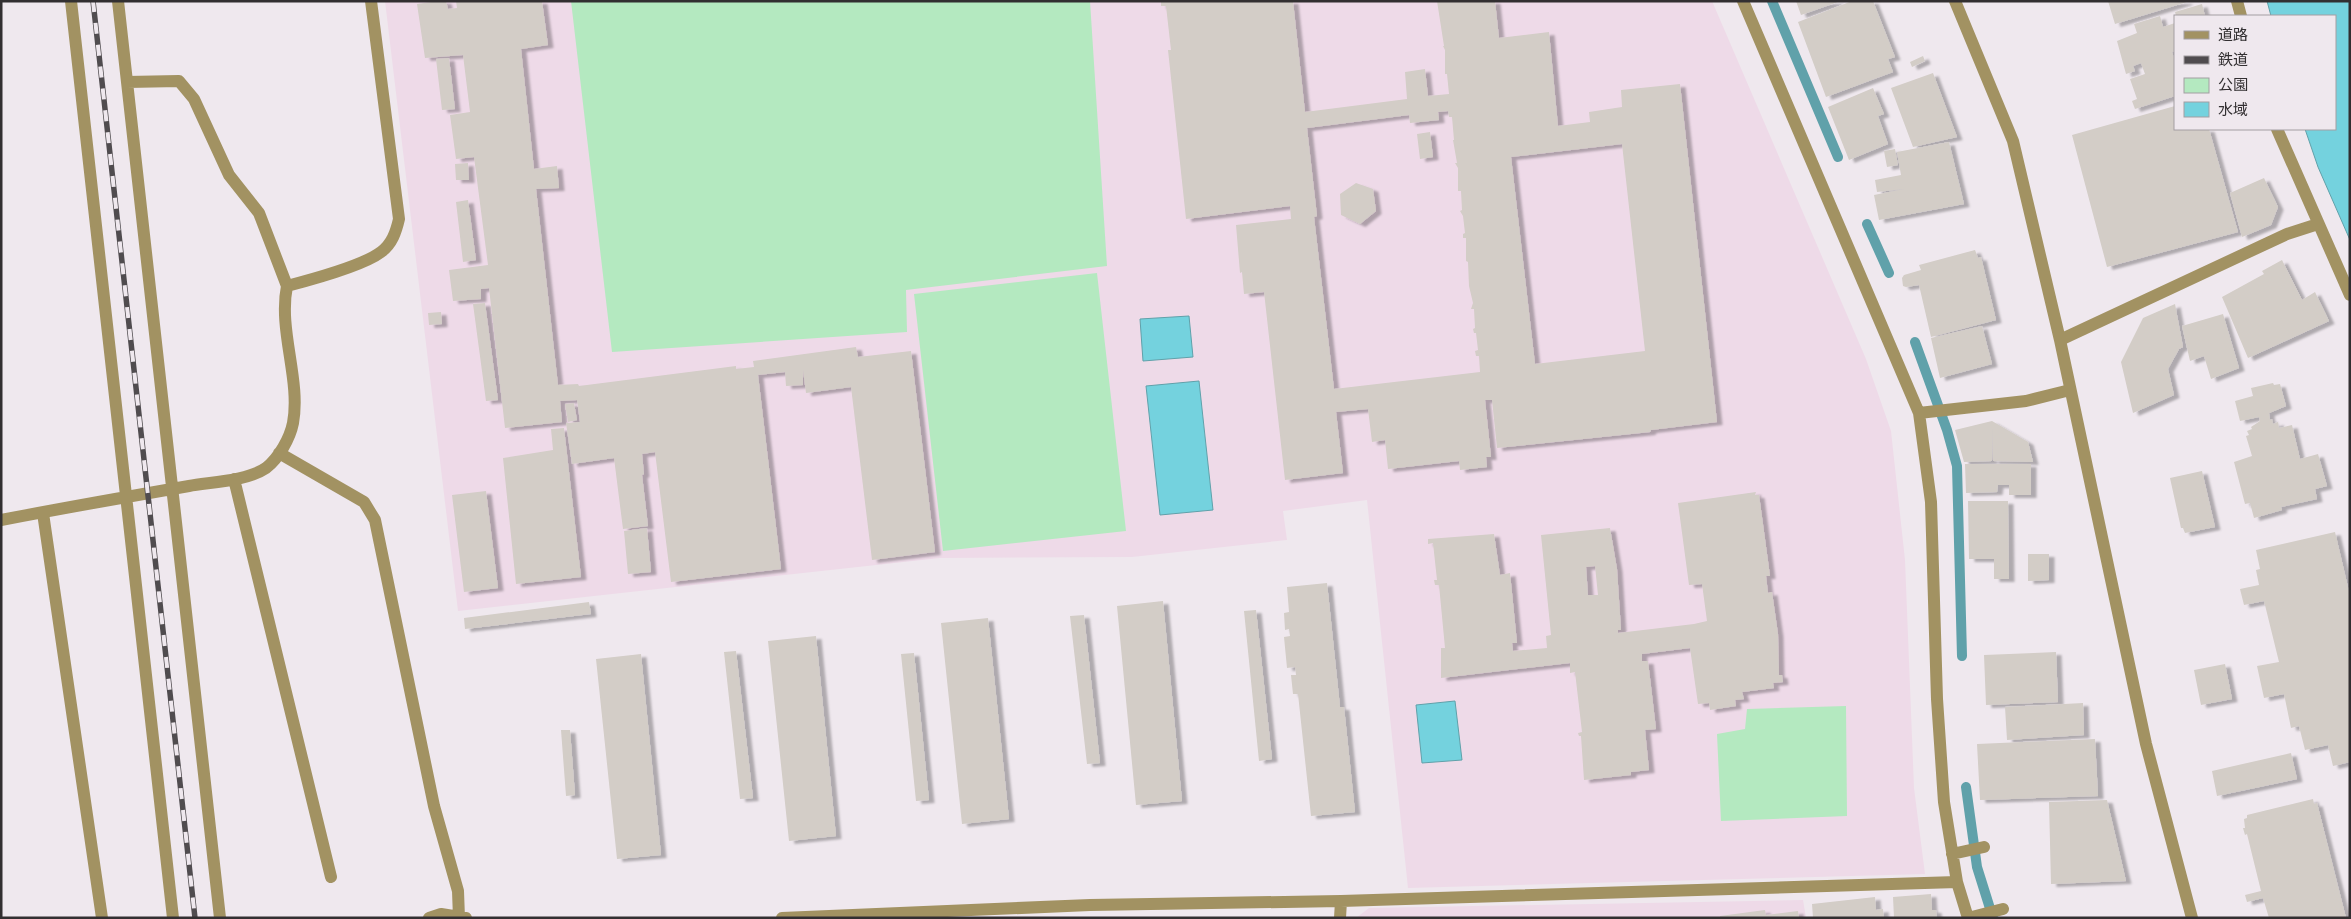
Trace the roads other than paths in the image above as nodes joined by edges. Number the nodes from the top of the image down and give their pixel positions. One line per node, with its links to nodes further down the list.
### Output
1 (71, 1): 19 (street)
2 (118, 1): 8 (street)
3 (371, 1): 11 (street)
4 (1743, 1): 15 (street)
5 (1955, 1): 13 (street)
6 (2237, 1): 7 (street)
7 (2241, 15)
8 (127, 82): 11 (street); 18 (street)
9 (2277, 130): 10 (street)
10 (2318, 224): 12 (street); 13 (street)
11 (287, 286): 16 (street)
12 (2350, 295)
13 (2060, 340): 14 (street)
14 (2070, 390): 15 (street); 38 (street)
15 (1919, 413): 23 (street)
16 (279, 453): 17 (street); 30 (street)
17 (234, 479): 18 (street); 24 (street)
18 (172, 489): 19 (street); 33 (street)
19 (126, 497): 20 (street); 32 (street)
20 (43, 513): 21 (street); 31 (street)
21 (1, 520)
22 (1984, 848): 23 (street)
23 (1952, 854): 25 (street)
24 (330, 877)
25 (1957, 882): 26 (street); 37 (street)
26 (1341, 901): 28 (street); 36 (street)
27 (2002, 909): 37 (street)
28 (1091, 912): 29 (street)
29 (919, 915): 35 (street)
30 (461, 917): 34 (street)
31 (102, 918)
32 (173, 918)
33 (220, 918)
34 (428, 918)
35 (782, 918)
36 (1340, 918)
37 (1968, 918)
38 (2192, 918)

